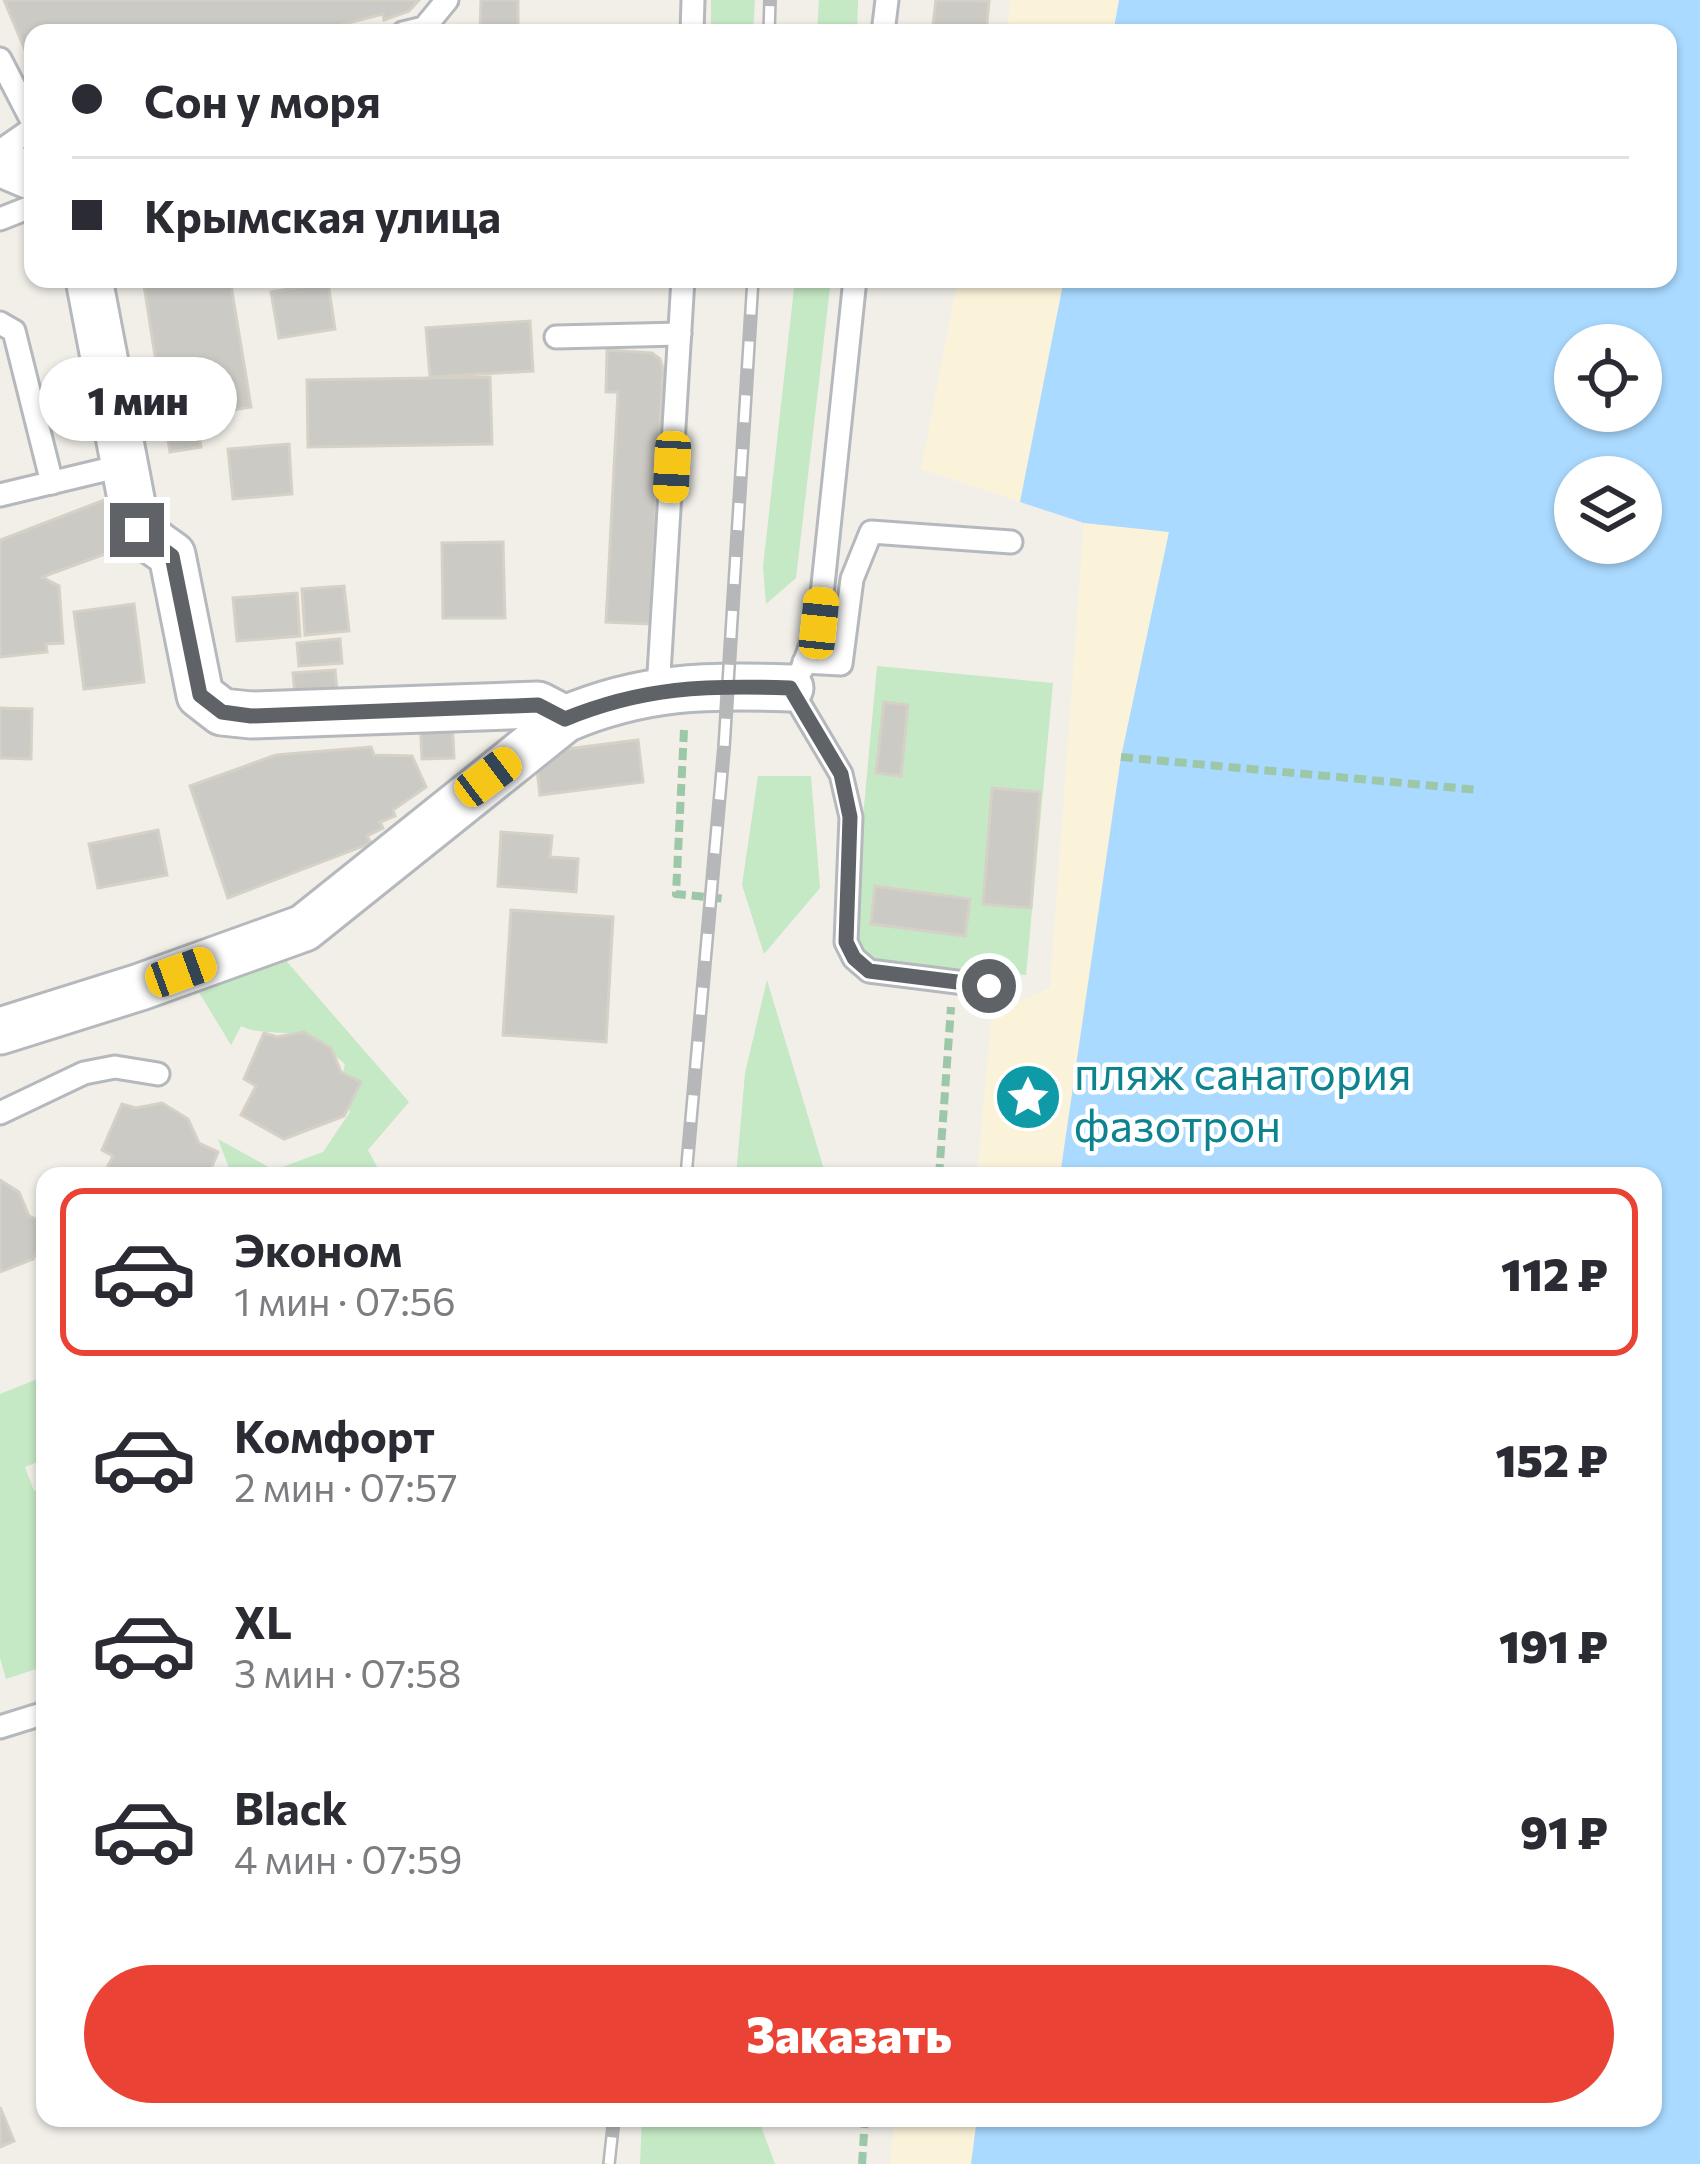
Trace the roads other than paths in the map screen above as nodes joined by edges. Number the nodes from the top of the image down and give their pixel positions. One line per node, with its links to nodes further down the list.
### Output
1 (447, 0): 2 (lane)
2 (427, 24)
3 (0, 59): 4 (lane)
4 (24, 108)
5 (24, 133): 6 (lane)
6 (0, 151)
7 (91, 288): 13 (street)
8 (683, 288): 11 (lane)
9 (854, 288): 17 (lane)
10 (0, 322): 14 (lane)
11 (680, 334): 12 (lane); 18 (lane)
12 (556, 337)
13 (125, 465): 14 (lane); 19 (street)
14 (52, 483): 15 (lane)
15 (0, 495)
16 (1011, 542): 17 (lane)
17 (797, 675): 18 (street); 20 (lane)
18 (671, 707): 19 (street)
19 (565, 719): 21 (street)
20 (989, 986)
21 (0, 1031)
22 (158, 1074): 23 (lane)
23 (0, 1113)
24 (36, 1716): 25 (lane)
25 (0, 1727)

